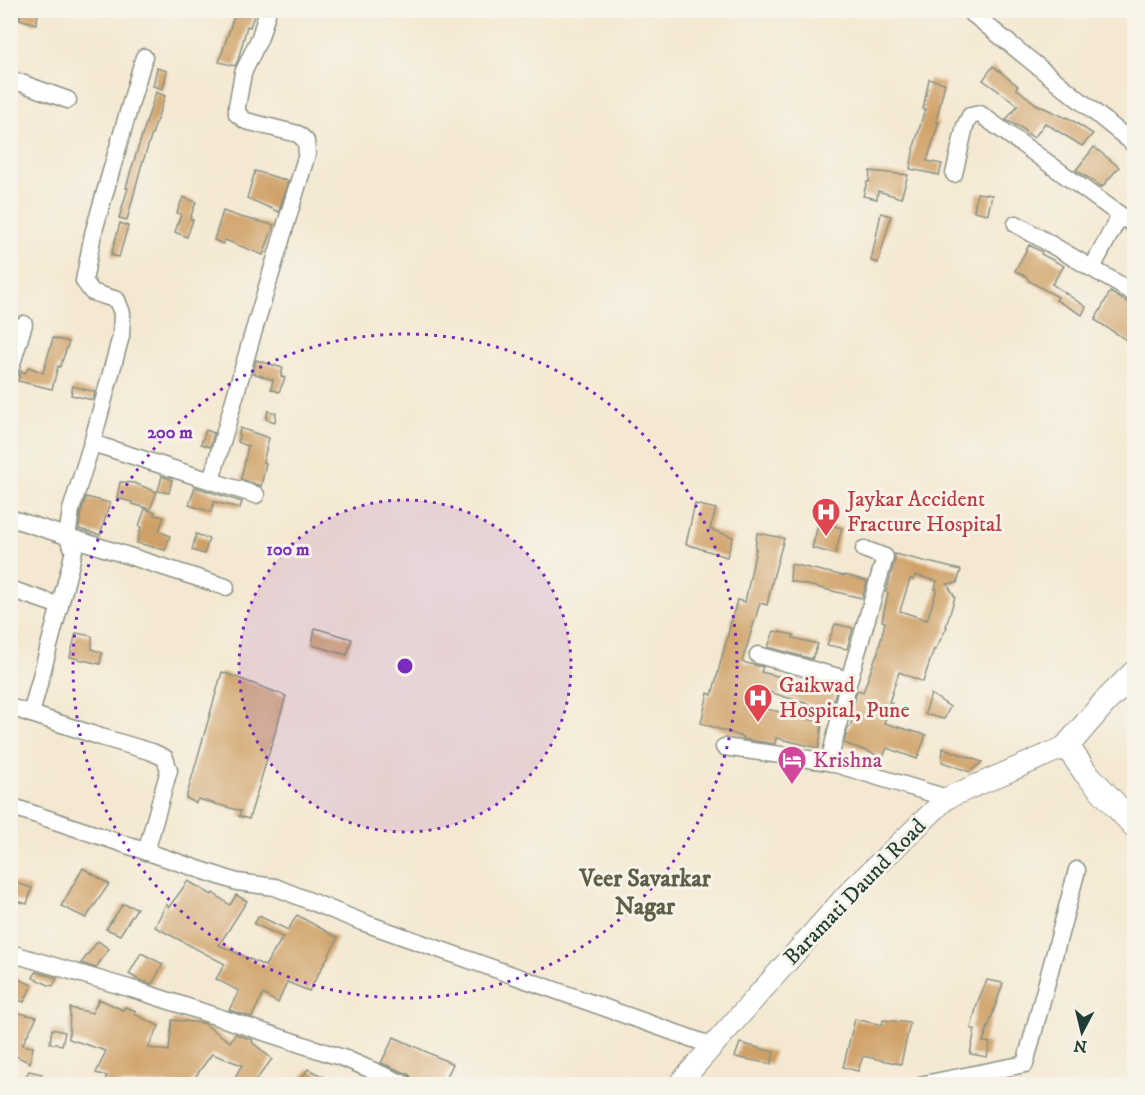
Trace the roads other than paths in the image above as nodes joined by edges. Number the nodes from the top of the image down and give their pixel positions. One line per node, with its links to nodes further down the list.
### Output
1 (268, 10): 16 (street)
2 (968, 10): 6 (street)
3 (144, 57): 15 (street)
4 (10, 79): 5 (street)
5 (68, 100)
6 (1134, 144)
7 (954, 174): 8 (street)
8 (1120, 214): 10 (street); 11 (street)
9 (1016, 224): 11 (street)
10 (1134, 225)
11 (1092, 268): 12 (street)
12 (1134, 293)
13 (24, 324): 14 (street)
14 (10, 370)
15 (92, 442): 16 (street); 19 (street)
16 (211, 481): 17 (street)
17 (256, 495)
18 (10, 518): 19 (street)
19 (67, 537): 21 (street); 23 (street)
20 (864, 549): 26 (street)
21 (226, 587)
22 (10, 590): 23 (street)
23 (60, 606): 28 (street)
24 (758, 655): 26 (street)
25 (1134, 673): 29 (highway)
26 (849, 680): 31 (street)
27 (10, 707): 28 (street)
28 (31, 714): 35 (street)
29 (1067, 746): 32 (main road, Baramati Daund Road); 34 (highway)
30 (724, 747): 31 (street)
31 (829, 762): 32 (street)
32 (947, 798): 38 (main road, Baramati Daund Road)
33 (10, 806): 35 (street)
34 (1134, 825)
35 (146, 852): 38 (street)
36 (1077, 870): 41 (street)
37 (10, 953): 39 (street)
38 (713, 1046): 40 (main road, Baramati Daund Road)
39 (404, 1084)
40 (679, 1084)
41 (924, 1084)

